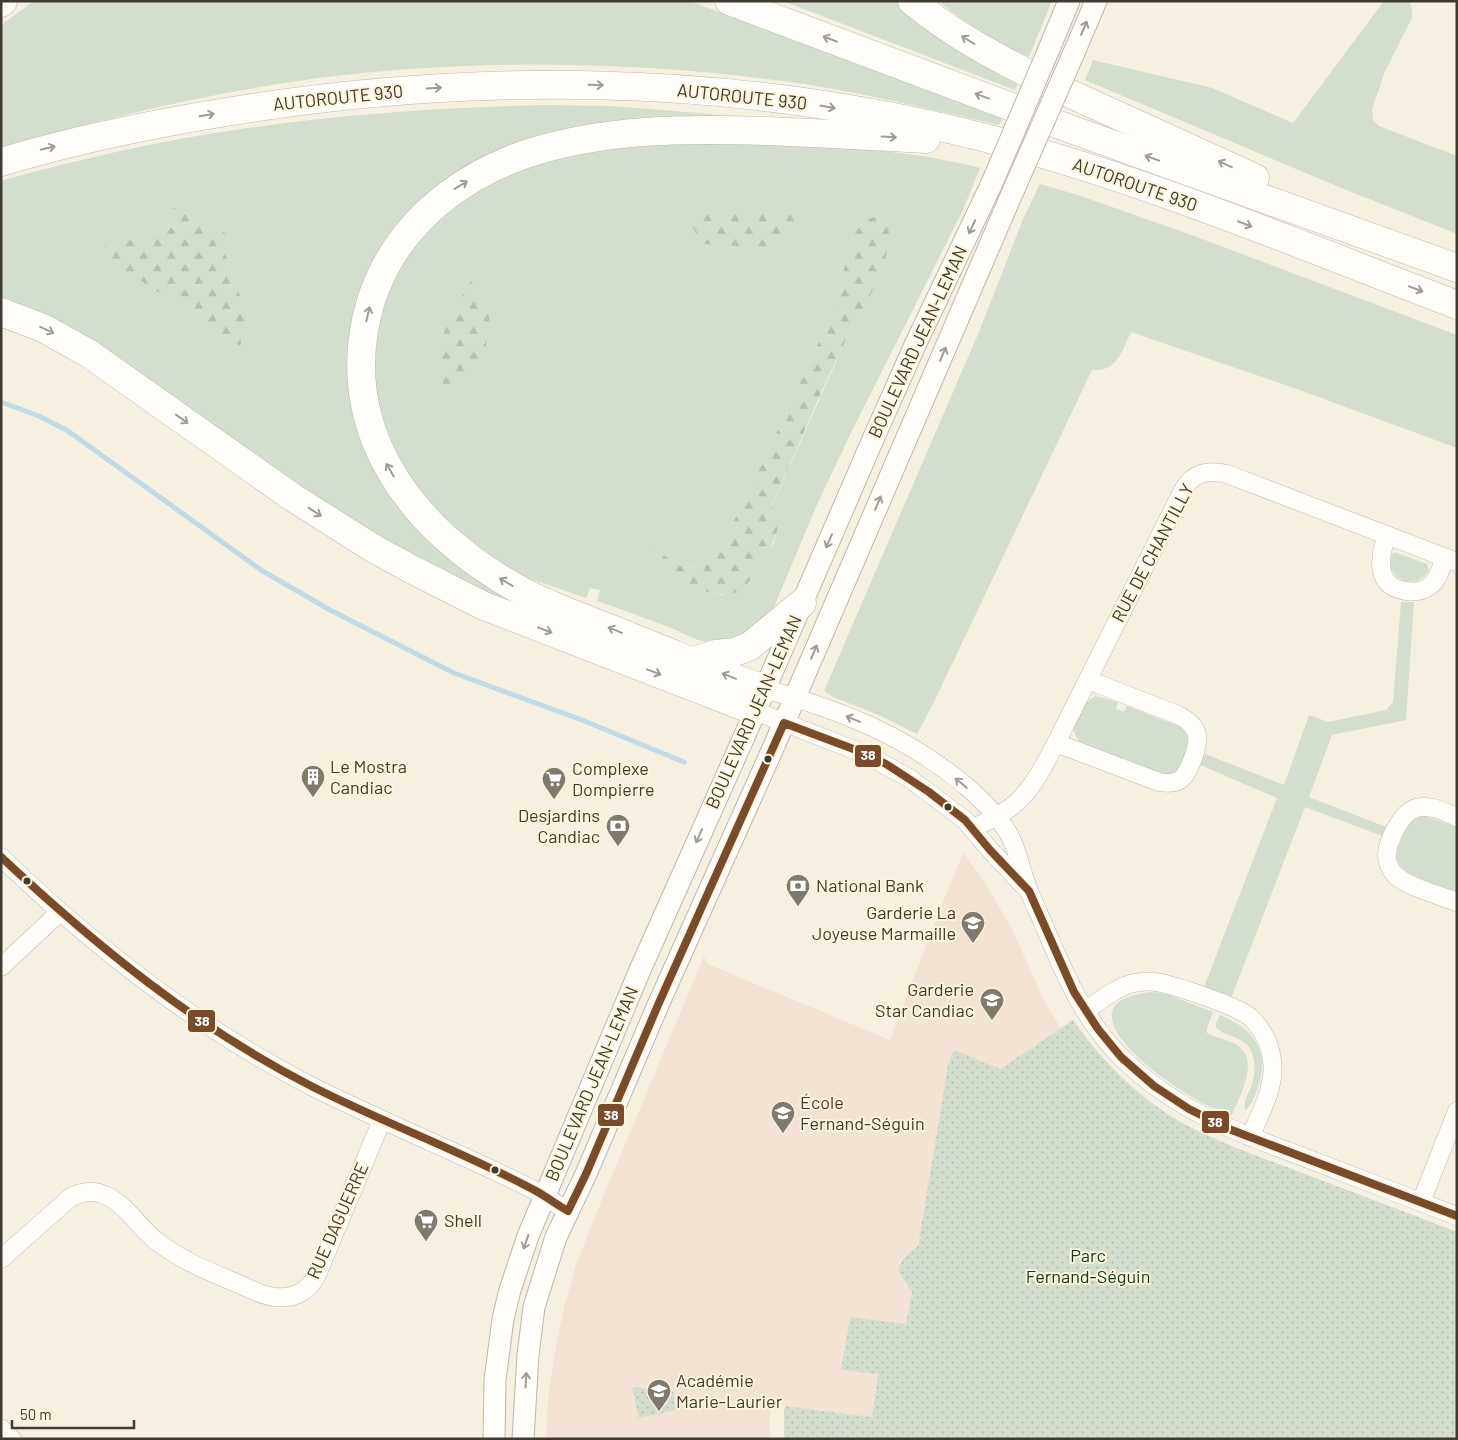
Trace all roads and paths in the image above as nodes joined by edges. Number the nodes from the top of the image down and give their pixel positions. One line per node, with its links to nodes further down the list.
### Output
1 (729, 1): 7 (highway, AUTOROUTE 930, one-way to 1)
2 (912, 1): 7 (highway, one-way to 2)
3 (1068, 1): 13 (street, BOULEVARD JEAN-LEMAN, one-way to 13, bridge)
4 (1096, 1): 16 (street, BOULEVARD JEAN-LEMAN, one-way to 4, bridge)
5 (1001, 142): 6 (highway, AUTOROUTE 930, one-way to 5); 9 (highway, AUTOROUTE 930, one-way to 9); 14 (highway, one-way to 5)
6 (1, 162)
7 (1429, 257): 8 (highway, AUTOROUTE 930)
8 (1457, 268)
9 (1457, 305)
10 (1, 312): 17 (highway, one-way to 17)
11 (1387, 535): 12 (street, RUE DE CHANTILLY); 12 (street, RUE DE CHANTILLY); 15 (street, RUE DE CHANTILLY)
12 (1451, 560)
13 (802, 603): 14 (highway); 17 (street, BOULEVARD JEAN-LEMAN)
14 (693, 662): 17 (highway, one-way to 14)
15 (1088, 680): 19 (street, RUE DE CHANTILLY); 19 (street)
16 (795, 697): 17 (street); 18 (street, BOULEVARD JEAN-LEMAN); 20 (street, one-way to 16)
17 (760, 700): 18 (street); 32 (street, BOULEVARD JEAN-LEMAN, one-way to 32)
18 (784, 723): 22 (street); 34 (street, BOULEVARD JEAN-LEMAN)
19 (1056, 743): 20 (street, RUE DE CHANTILLY)
20 (996, 817): 22 (street, RUE DE CHANTILLY); 24 (street)
21 (1457, 817): 25 (street)
22 (973, 828): 24 (street)
23 (1, 857): 26 (street)
24 (1029, 891): 28 (street)
25 (1457, 902)
26 (60, 912): 27 (street); 30 (street)
27 (1, 967)
28 (1084, 1011): 31 (street); 31 (street)
29 (1457, 1111): 33 (street)
30 (382, 1120): 32 (street); 36 (street, RUE DAGUERRE)
31 (1250, 1136): 33 (street)
32 (544, 1197): 34 (street); 39 (street, BOULEVARD JEAN-LEMAN, one-way to 39)
33 (1422, 1202): 35 (street)
34 (568, 1211): 40 (street, BOULEVARD JEAN-LEMAN, one-way to 34)
35 (1457, 1216)
36 (1, 1259)
37 (1, 1428): 38 (street)
38 (12, 1439)
39 (494, 1439)
40 (523, 1439)

